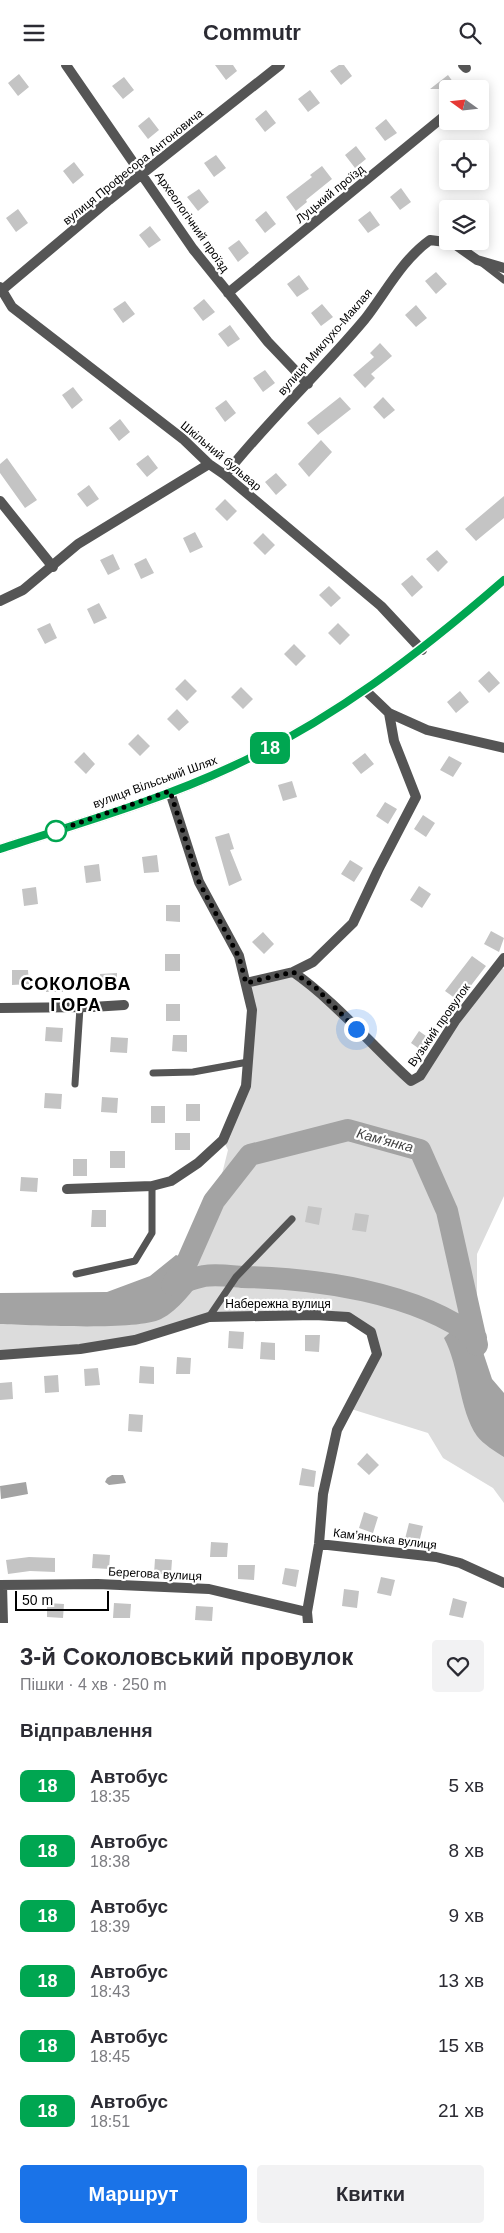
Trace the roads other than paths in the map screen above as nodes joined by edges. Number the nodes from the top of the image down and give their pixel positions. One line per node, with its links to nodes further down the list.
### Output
1 (66, 65): 4 (street, Археологічний проїзд)
2 (280, 65): 4 (street, вулиця Професора Антоновича)
3 (439, 120): 9 (street, Луцький проїзд)
4 (143, 174): 8 (street, вулиця Професора Антоновича); 9 (street, Археологічний проїзд)
5 (477, 260): 6 (street, вулиця Миклухо-Маклая); 7 (lane); 10 (street, вулиця Миклухо-Маклая)
6 (503, 269)
7 (504, 279)
8 (1, 289): 11 (street, Шкільний бульвар)
9 (228, 293): 10 (street, Археологічний проїзд)
10 (308, 384): 12 (street, вулиця Миклухо-Маклая)
11 (209, 464): 12 (street, Шкільний бульвар); 14 (street)
12 (225, 475): 17 (street, Шкільний бульвар)
13 (0, 501): 14 (street)
14 (53, 567): 16 (street)
15 (504, 580): 17 (street, вулиця Вільський Шлях)
16 (0, 601)
17 (422, 650): 18 (street, вулиця Вільський Шлях)
18 (366, 691): 19 (street); 21 (street, вулиця Вільський Шлях)
19 (389, 713): 20 (street); 24 (street)
20 (504, 748)
21 (170, 791): 22 (street, вулиця Вільський Шлях); 25 (street)
22 (0, 849)
23 (504, 958): 24 (street, Вузький провулок)
24 (293, 972): 25 (street)
25 (246, 983): 29 (street)
26 (124, 1005): 28 (street)
27 (0, 1008): 28 (street)
28 (80, 1008): 31 (lane)
29 (248, 1062): 30 (lane); 32 (street)
30 (153, 1073)
31 (75, 1084)
32 (152, 1186): 33 (street); 35 (lane)
33 (67, 1189)
34 (292, 1219): 36 (lane)
35 (76, 1274)
36 (209, 1317): 37 (street, Набережна вулиця); 38 (street, Набережна вулиця)
37 (0, 1355)
38 (319, 1544): 39 (street, Камʼянська вулиця); 41 (street, Набережна вулиця)
39 (504, 1583)
40 (1, 1585): 41 (street, Берегова вулиця); 42 (street)
41 (307, 1612): 43 (street, Набережна вулиця)
42 (3, 1623)
43 (308, 1623)

